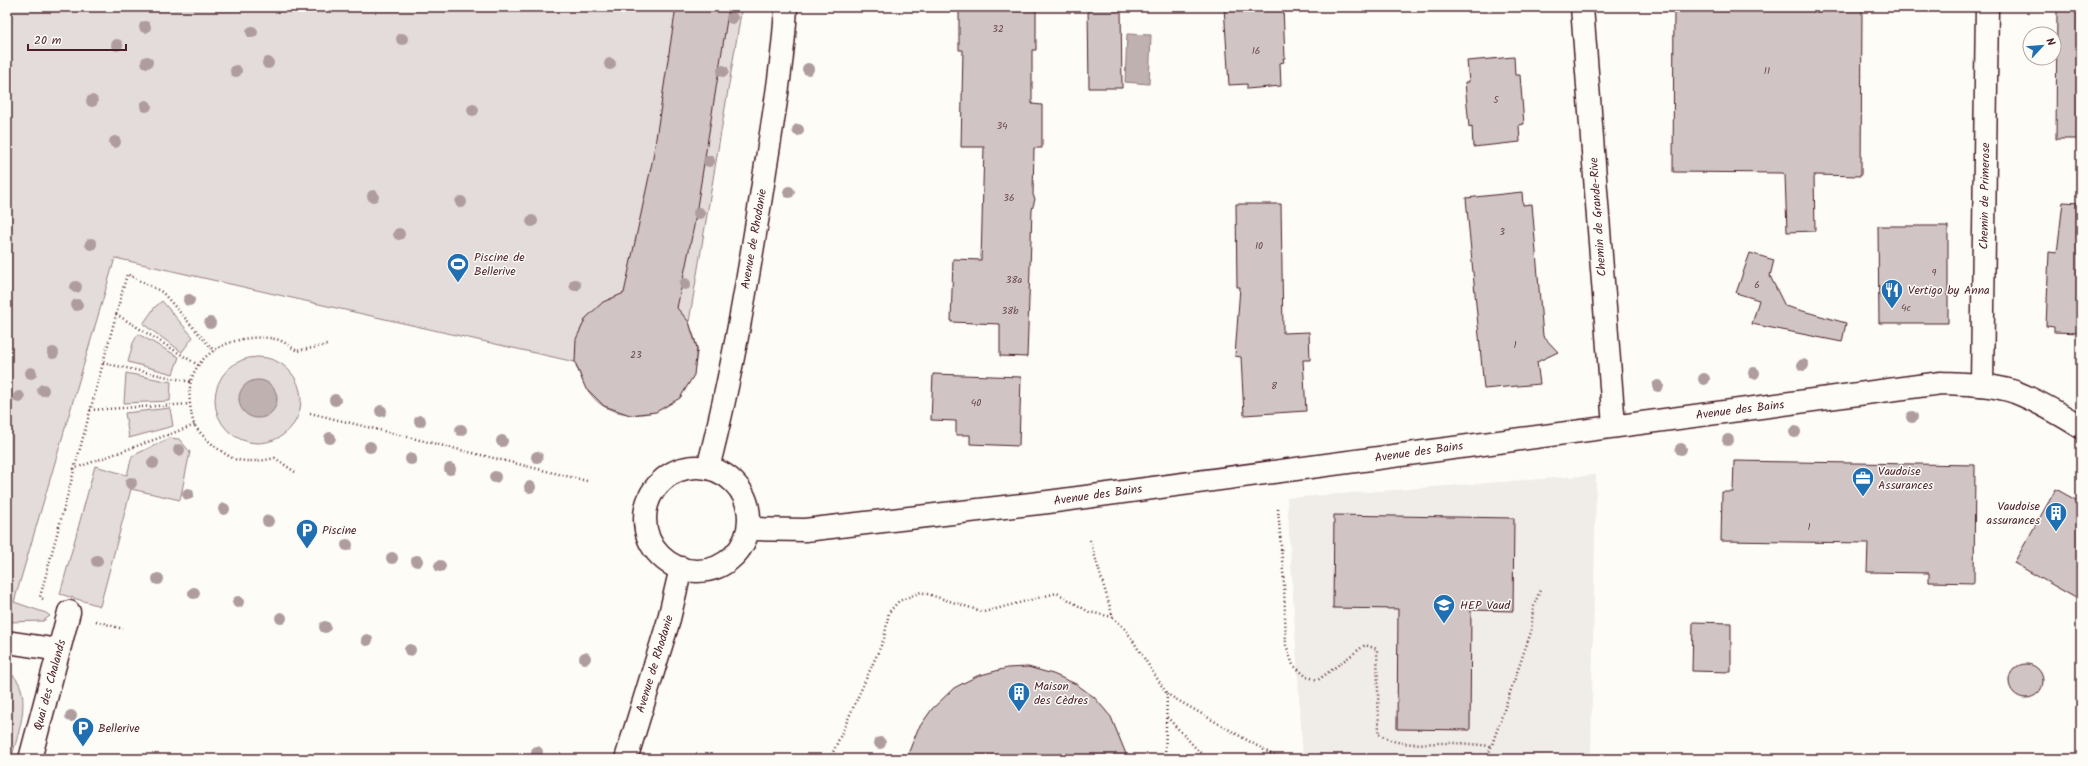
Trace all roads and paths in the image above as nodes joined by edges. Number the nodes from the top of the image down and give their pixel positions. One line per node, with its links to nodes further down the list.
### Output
1 (786, 7): 17 (street, Avenue de Rhodanie)
2 (1582, 7): 15 (street, Chemin de Grande-Rive)
3 (1986, 7): 10 (street, Chemin de Primerose)
4 (116, 314): 6 (path); 7 (path); 8 (path)
5 (327, 345): 6 (path)
6 (214, 351): 8 (path)
7 (103, 363): 9 (path); 12 (path)
8 (198, 365): 9 (path)
9 (191, 382): 11 (path)
10 (1982, 385): 15 (street, Avenue des Bains); 16 (street, Avenue des Bains)
11 (190, 404): 12 (path); 14 (path)
12 (90, 410): 18 (path)
13 (310, 413): 20 (path)
14 (195, 425): 18 (path); 19 (path)
15 (1614, 426): 22 (street, Avenue des Bains)
16 (2081, 426)
17 (708, 468): 22 (street); 24 (street)
18 (73, 469): 26 (path)
19 (295, 472)
20 (587, 481)
21 (1278, 509): 32 (path)
22 (748, 529): 24 (street)
23 (1090, 540): 27 (path)
24 (681, 568): 34 (street, Avenue de Rhodanie)
25 (1540, 590): 32 (path)
26 (69, 612): 29 (street, Quai des Chalands)
27 (1113, 618): 30 (path); 35 (path)
28 (7, 642): 29 (street)
29 (59, 650): 33 (street, Quai des Chalands)
30 (1168, 694): 31 (path); 38 (path)
31 (1166, 716): 36 (path); 37 (path)
32 (1492, 746): 39 (path)
33 (30, 759)
34 (626, 759)
35 (830, 759)
36 (1165, 759)
37 (1206, 759)
38 (1280, 759)
39 (1487, 759)

